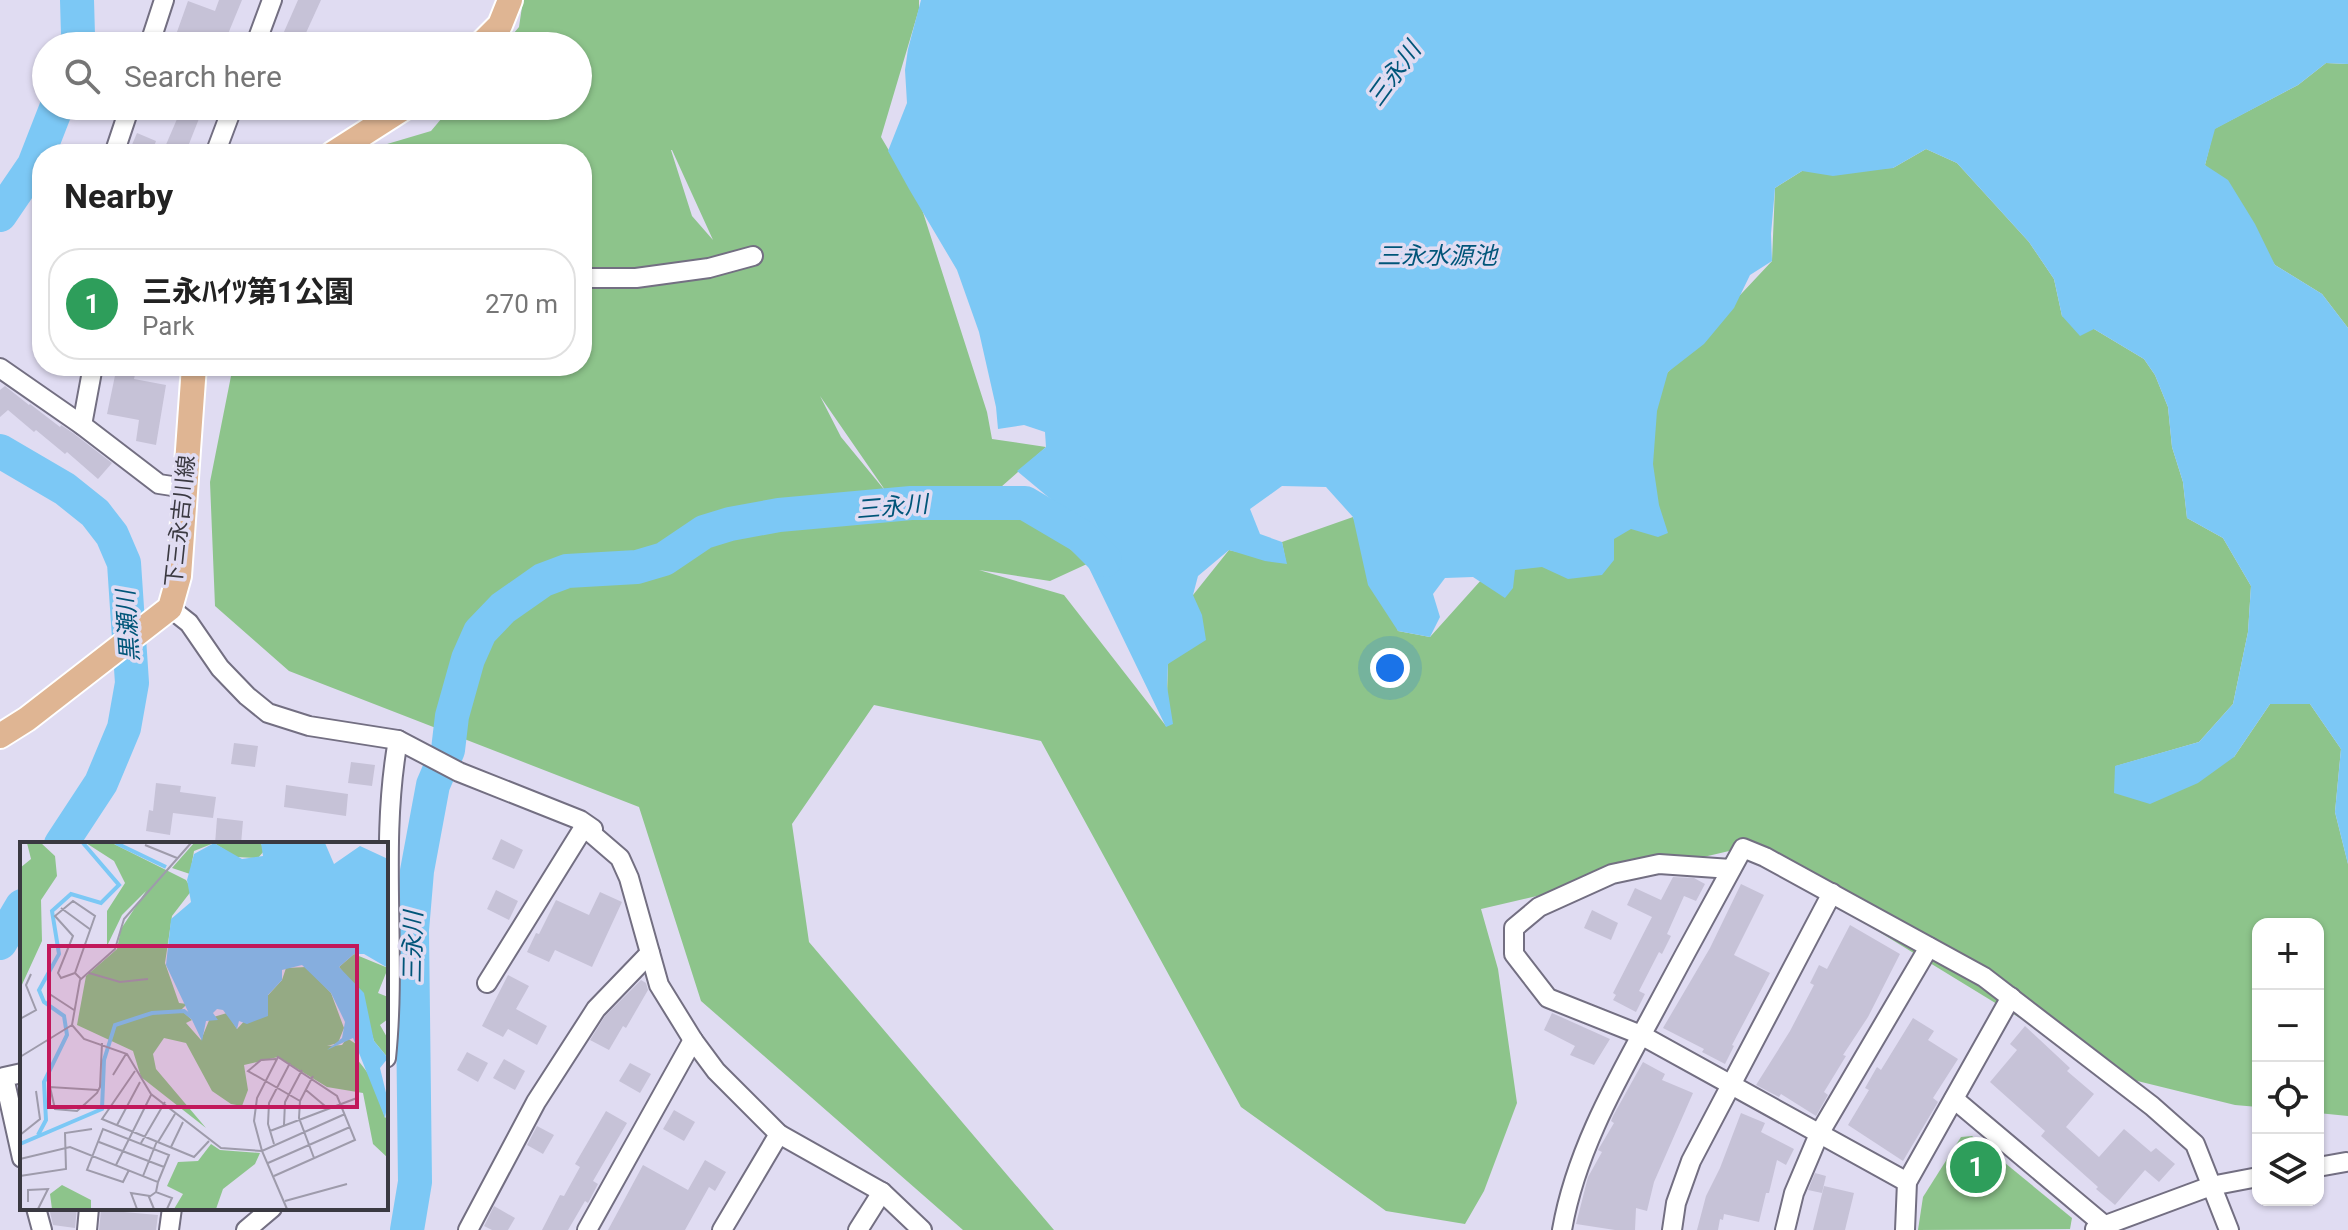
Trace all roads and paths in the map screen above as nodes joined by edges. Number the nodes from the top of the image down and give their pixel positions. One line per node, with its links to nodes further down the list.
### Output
1 (164, 0): 4 (street)
2 (272, 0): 5 (street)
3 (510, 0): 6 (main road)
4 (154, 32)
5 (260, 32)
6 (493, 32)
7 (125, 120): 10 (street)
8 (228, 120): 11 (street)
9 (385, 120): 12 (main road)
10 (117, 144)
11 (219, 144)
12 (348, 144)
13 (753, 256): 14 (street)
14 (592, 278)
15 (0, 368): 18 (street)
16 (91, 376): 18 (street)
17 (193, 376): 19 (main road, 下三永吉川線)
18 (82, 425): 19 (street)
19 (185, 488): 20 (main road, 下三永吉川線)
20 (165, 612): 21 (main road, 下三永吉川線); 22 (street)
21 (0, 736)
22 (398, 740): 23 (street); 30 (street)
23 (584, 827): 27 (street); 28 (street)
24 (1731, 869): 25 (street); 31 (street); 31 (street)
25 (1832, 893): 26 (street); 34 (street)
26 (1929, 947): 29 (street); 37 (street)
27 (650, 953): 32 (street); 54 (street)
28 (487, 983)
29 (2011, 997): 35 (street); 43 (street)
30 (388, 1032)
31 (1641, 1035): 34 (street); 59 (street)
32 (693, 1040): 36 (street); 55 (street)
33 (20, 1073): 38 (street)
34 (1730, 1084): 37 (street); 60 (street)
35 (1954, 1099): 42 (street); 49 (street)
36 (779, 1134): 44 (street); 56 (street)
37 (1819, 1134): 42 (street); 61 (street)
38 (20, 1149)
39 (2346, 1162): 40 (street)
40 (2324, 1166)
41 (2252, 1178): 43 (street)
42 (1907, 1182): 62 (street)
43 (2211, 1186): 49 (street); 63 (street)
44 (882, 1192): 57 (street); 58 (street)
45 (37, 1210): 50 (street)
46 (89, 1210): 51 (street)
47 (172, 1210): 52 (street)
48 (270, 1210): 53 (street)
49 (2098, 1227)
50 (42, 1230)
51 (87, 1230)
52 (169, 1230)
53 (246, 1230)
54 (468, 1230)
55 (587, 1230)
56 (722, 1230)
57 (858, 1230)
58 (922, 1230)
59 (1562, 1230)
60 (1672, 1230)
61 (1785, 1230)
62 (1905, 1230)
63 (2229, 1230)

